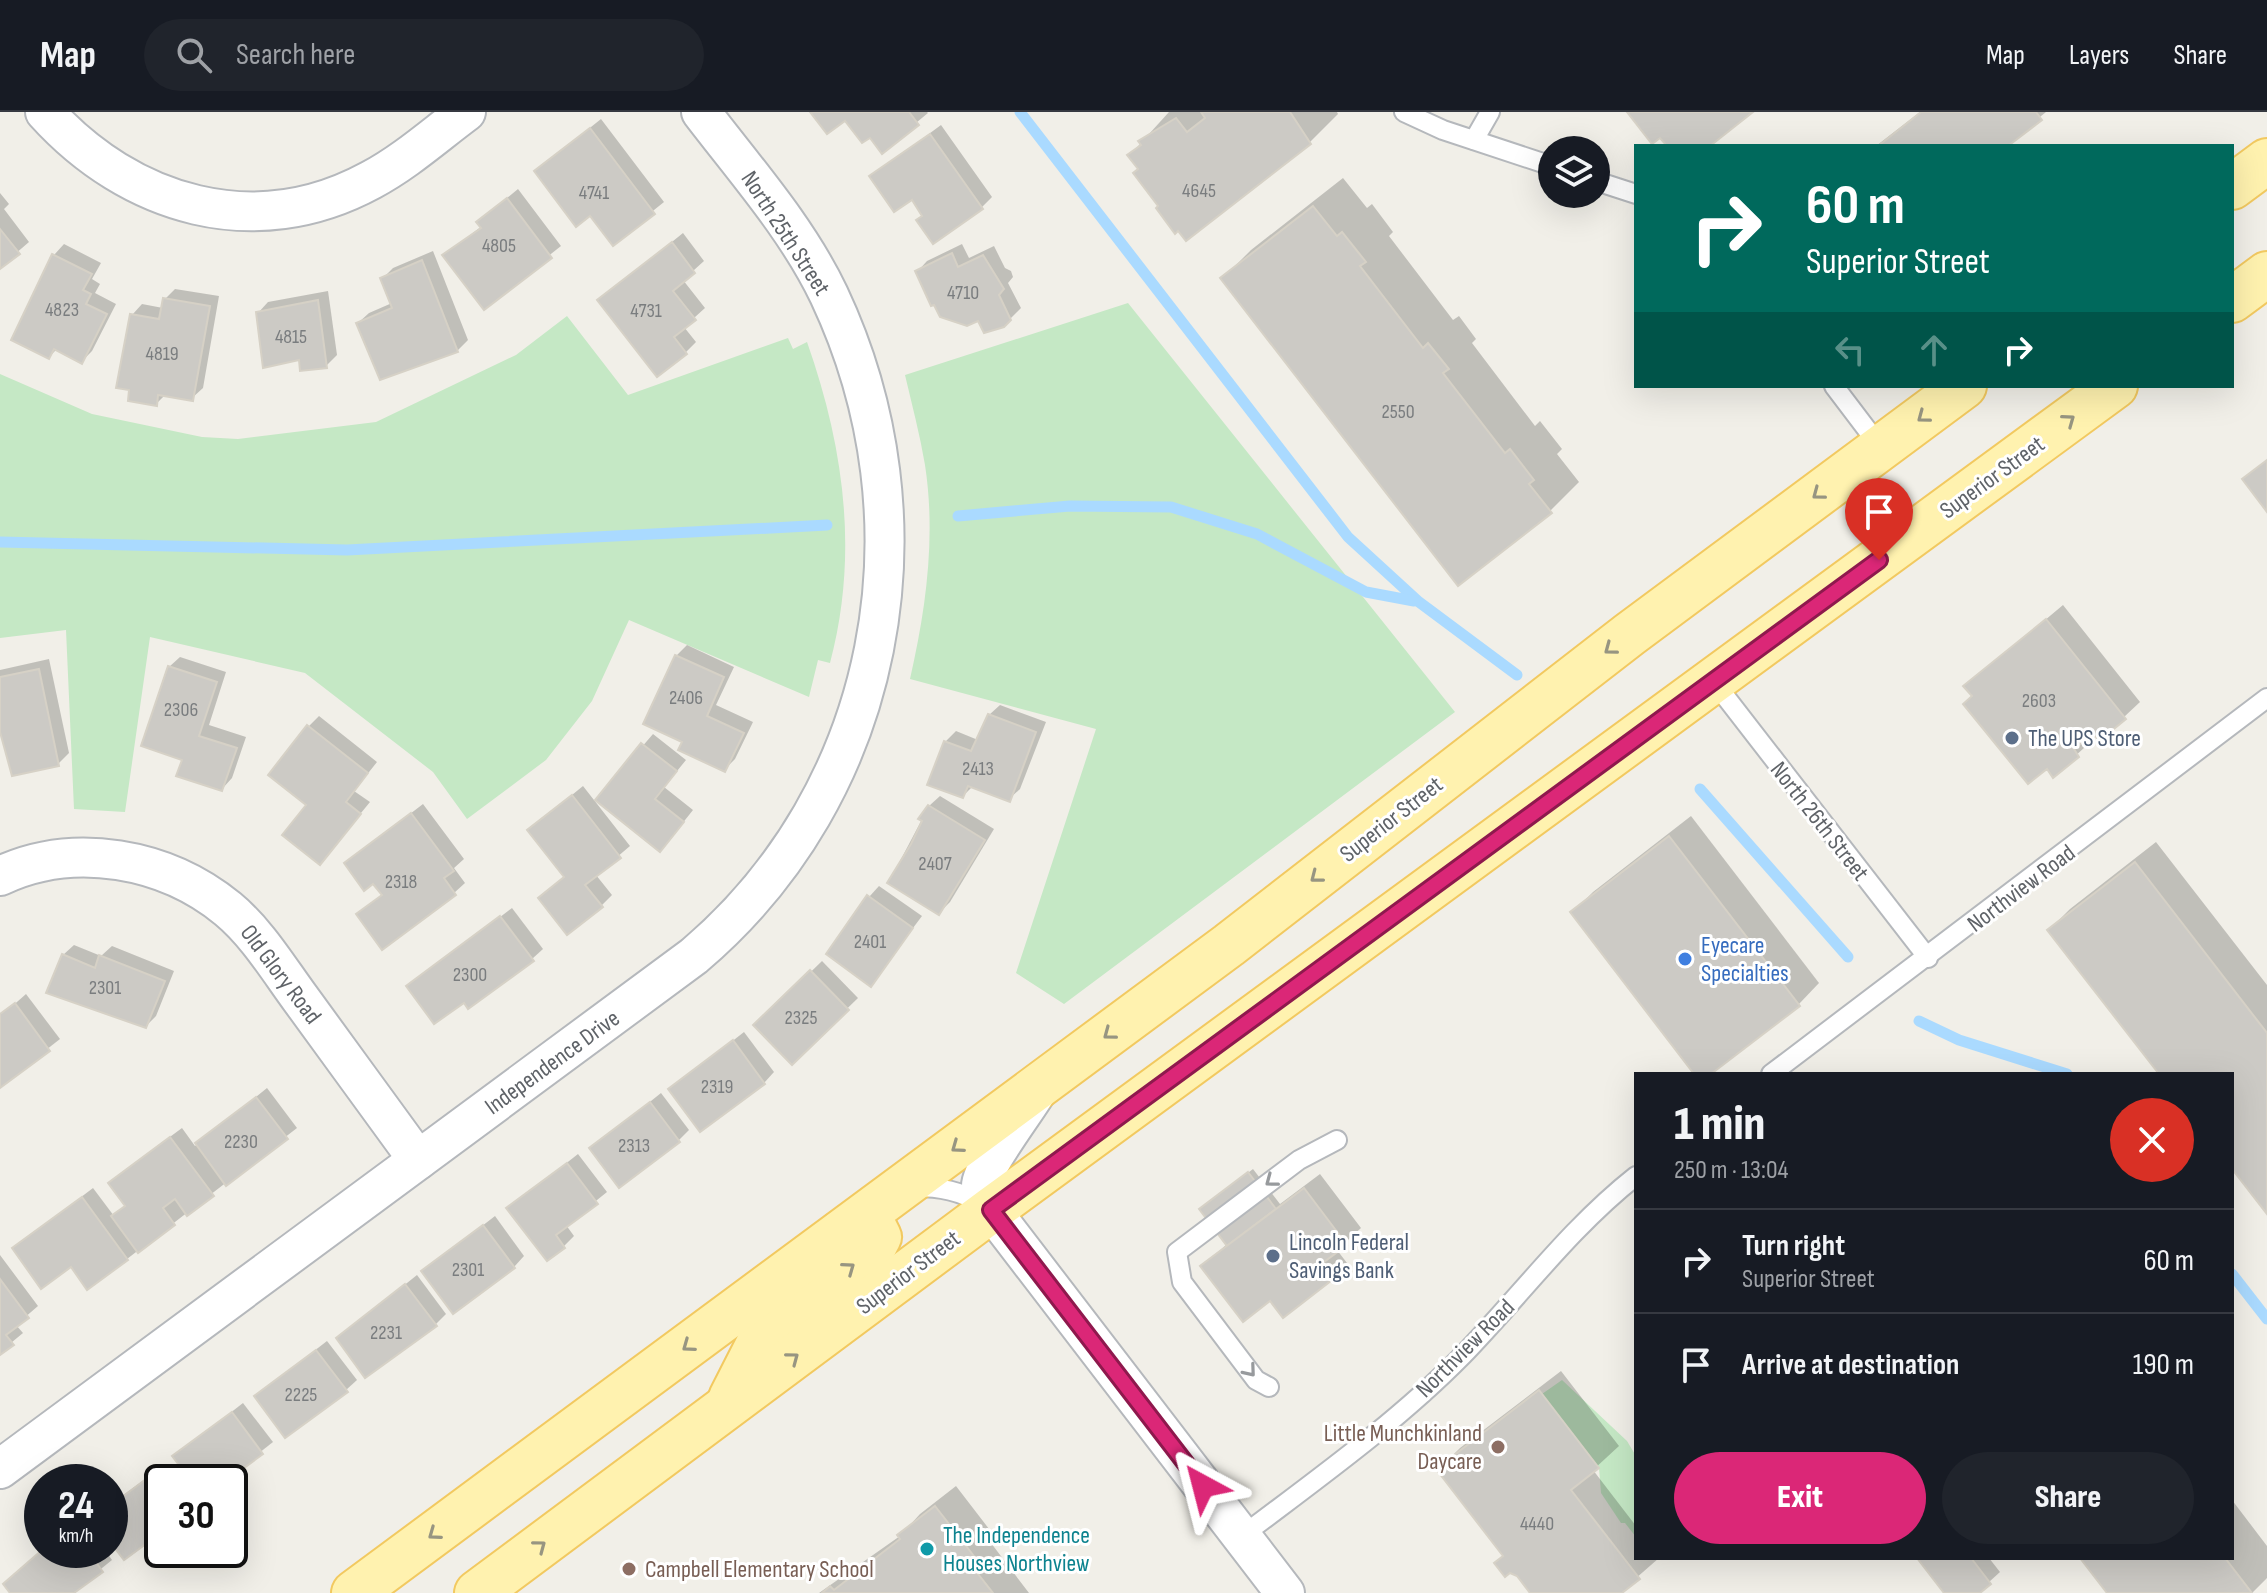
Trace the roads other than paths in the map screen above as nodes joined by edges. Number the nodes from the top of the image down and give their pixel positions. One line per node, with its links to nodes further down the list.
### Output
1 (45, 112): 2 (street)
2 (466, 112)
3 (701, 112): 18 (street, North 25th Street)
4 (1404, 112): 6 (lane)
5 (1490, 112): 6 (lane)
6 (1474, 140): 7 (lane)
7 (1538, 161)
8 (2267, 161): 10 (main road)
9 (1610, 186): 11 (lane)
10 (2234, 186)
11 (1634, 193)
12 (2267, 274): 13 (main road)
13 (2234, 299)
14 (1836, 388): 17 (lane)
15 (1961, 388): 17 (main road, Superior Street, one-way to 17)
16 (2112, 388): 19 (main road, Superior Street, one-way to 16)
17 (1881, 448): 24 (main road, Superior Street, one-way to 24)
18 (886, 503): 26 (street, Independence Drive)
19 (1714, 682): 22 (lane, North 26th Street); 29 (main road, Superior Street)
20 (2267, 698): 22 (lane, Northview Road)
21 (0, 876): 26 (street, Old Glory Road)
22 (1928, 958): 23 (lane, Northview Road)
23 (1774, 1072)
24 (1042, 1084): 28 (main road, Superior Street, one-way to 28); 29 (street)
25 (1337, 1140): 31 (lane, one-way to 31)
26 (418, 1160): 33 (street, Independence Drive)
27 (1634, 1178): 34 (lane, Northview Road)
28 (902, 1187): 29 (lane); 30 (main road, Superior Street)
29 (991, 1210): 32 (main road, Superior Street, one-way to 29); 34 (street)
30 (841, 1233): 32 (main road, one-way to 30); 35 (main road, Superior Street, one-way to 35)
31 (1269, 1387)
32 (726, 1407): 36 (main road, Superior Street, one-way to 32)
33 (0, 1469)
34 (1242, 1536): 37 (street)
35 (354, 1593)
36 (477, 1593)
37 (1285, 1593)

